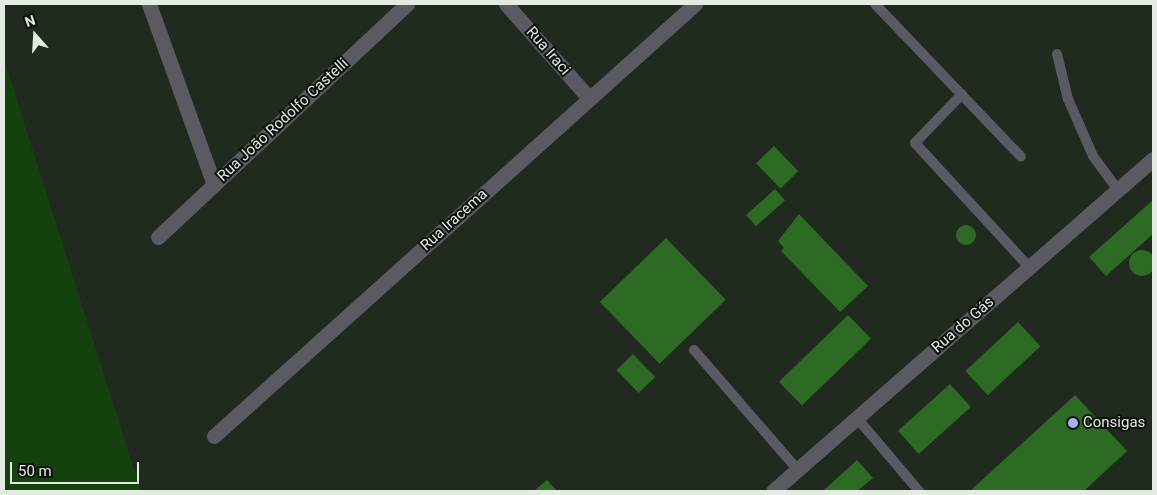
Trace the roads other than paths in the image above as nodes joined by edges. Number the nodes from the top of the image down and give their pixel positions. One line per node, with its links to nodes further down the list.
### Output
1 (149, 4): 11 (street)
2 (506, 4): 8 (street, Rua Iraci)
3 (695, 4): 8 (street, Rua Iracema)
4 (876, 4): 7 (lane)
5 (399, 7): 11 (street, Rua João Rodolfo Castelli)
6 (1057, 54): 12 (lane)
7 (962, 94): 9 (lane); 14 (lane)
8 (589, 98): 17 (street, Rua Iracema)
9 (1021, 157)
10 (1153, 159): 12 (street, Rua do Gás)
11 (214, 185): 13 (street, Rua João Rodolfo Castelli)
12 (1118, 190): 14 (street, Rua do Gás)
13 (158, 236)
14 (1029, 268): 16 (street, Rua do Gás)
15 (694, 350): 18 (lane)
16 (856, 418): 18 (street, Rua do Gás); 20 (lane)
17 (214, 436)
18 (798, 470): 19 (street, Rua do Gás)
19 (773, 491)
20 (919, 491)

